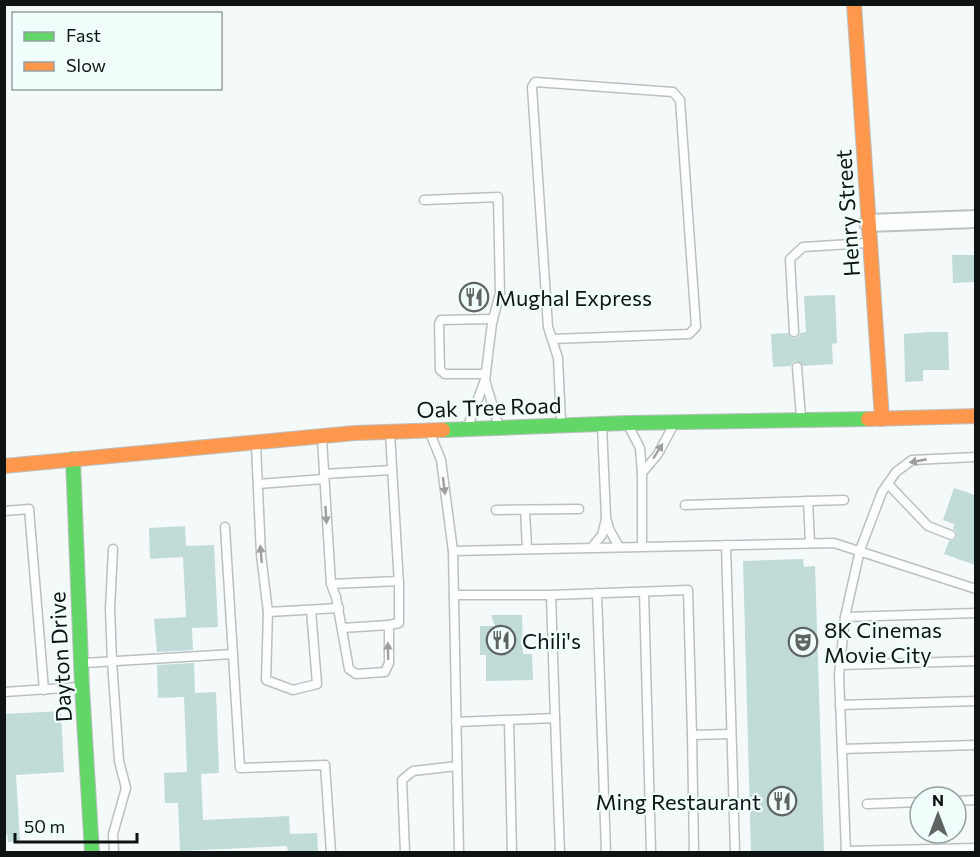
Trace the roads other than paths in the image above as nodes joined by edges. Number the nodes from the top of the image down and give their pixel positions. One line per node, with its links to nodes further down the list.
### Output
1 (854, 4): 4 (main road, Henry Street)
2 (424, 200): 6 (lane)
3 (975, 219): 4 (street)
4 (868, 223): 5 (main road, Henry Street)
5 (870, 243): 7 (lane); 12 (main road, Henry Street)
6 (493, 319): 10 (lane); 10 (lane)
7 (794, 332)
8 (552, 339): 8 (lane); 17 (lane)
9 (797, 367): 13 (lane)
10 (485, 377): 18 (lane); 19 (lane)
11 (975, 416): 12 (main road, Oak Tree Road)
12 (882, 419): 13 (main road, Oak Tree Road)
13 (801, 421): 15 (main road, Oak Tree Road)
14 (627, 423): 15 (main road, Oak Tree Road); 16 (main road, Oak Tree Road); 28 (lane)
15 (675, 423): 28 (lane, one-way to 15)
16 (602, 424): 17 (main road, Oak Tree Road); 39 (lane)
17 (562, 426): 18 (main road, Oak Tree Road)
18 (499, 428): 19 (main road, Oak Tree Road)
19 (467, 429): 20 (main road, Oak Tree Road)
20 (429, 430): 21 (main road, Oak Tree Road); 50 (lane, one-way to 50)
21 (390, 432): 22 (main road, Oak Tree Road); 27 (lane)
22 (321, 436): 23 (main road, Oak Tree Road); 29 (lane)
23 (256, 442): 25 (main road, Oak Tree Road); 30 (lane)
24 (975, 457): 31 (lane, one-way to 31)
25 (72, 459): 26 (main road, Oak Tree Road); 68 (main road, Dayton Drive)
26 (4, 466)
27 (392, 470): 29 (lane); 51 (lane)
28 (642, 473): 44 (lane)
29 (324, 476): 30 (lane); 52 (lane, one-way to 52)
30 (258, 484): 60 (lane, one-way to 30)
31 (888, 484): 41 (lane); 49 (lane)
32 (844, 500): 33 (lane)
33 (808, 501): 34 (lane); 42 (lane)
34 (685, 505)
35 (579, 509): 37 (lane)
36 (496, 510): 37 (lane)
37 (525, 510): 48 (lane)
38 (4, 512): 71 (lane)
39 (606, 518): 45 (lane); 46 (lane)
40 (225, 527): 65 (lane)
41 (951, 535)
42 (810, 543): 43 (lane); 49 (lane)
43 (726, 545): 44 (lane); 78 (lane)
44 (642, 546): 46 (lane)
45 (592, 547): 46 (lane); 48 (lane)
46 (619, 547)
47 (113, 549): 66 (lane)
48 (527, 549): 50 (lane)
49 (860, 550): 53 (lane); 62 (lane)
50 (453, 551): 56 (lane)
51 (399, 581): 52 (lane); 63 (lane)
52 (331, 584): 58 (lane)
53 (975, 589)
54 (644, 592): 55 (lane); 79 (lane); 95 (lane)
55 (597, 593): 57 (lane); 94 (lane)
56 (454, 595): 57 (lane); 77 (lane)
57 (551, 595): 75 (lane)
58 (339, 608): 59 (lane); 64 (lane)
59 (311, 610): 60 (lane); 60 (lane)
60 (268, 612)
61 (975, 613): 62 (lane)
62 (845, 617): 69 (lane)
63 (389, 625): 64 (lane); 64 (lane, one-way to 63)
64 (342, 628)
65 (233, 654): 66 (lane); 89 (lane)
66 (112, 661): 68 (lane); 88 (lane)
67 (975, 661): 69 (lane)
68 (81, 663): 70 (main road, Dayton Drive)
69 (840, 665): 74 (lane)
70 (82, 687): 71 (lane); 87 (main road, Dayton Drive)
71 (44, 690): 72 (lane)
72 (4, 692)
73 (975, 701): 74 (lane)
74 (840, 705): 81 (lane)
75 (555, 718): 76 (lane); 93 (lane)
76 (509, 721): 77 (lane); 92 (lane)
77 (456, 722): 82 (lane)
78 (731, 734): 79 (lane); 97 (lane)
79 (692, 735): 96 (lane)
80 (975, 746): 81 (lane)
81 (842, 749): 86 (lane)
82 (457, 766): 90 (lane); 91 (lane)
83 (908, 802): 84 (lane)
84 (867, 804)
85 (975, 848): 86 (lane)
86 (846, 851)
87 (92, 852)
88 (114, 852)
89 (331, 852)
90 (405, 852)
91 (459, 852)
92 (512, 852)
93 (560, 852)
94 (606, 852)
95 (651, 852)
96 (694, 852)
97 (735, 852)

